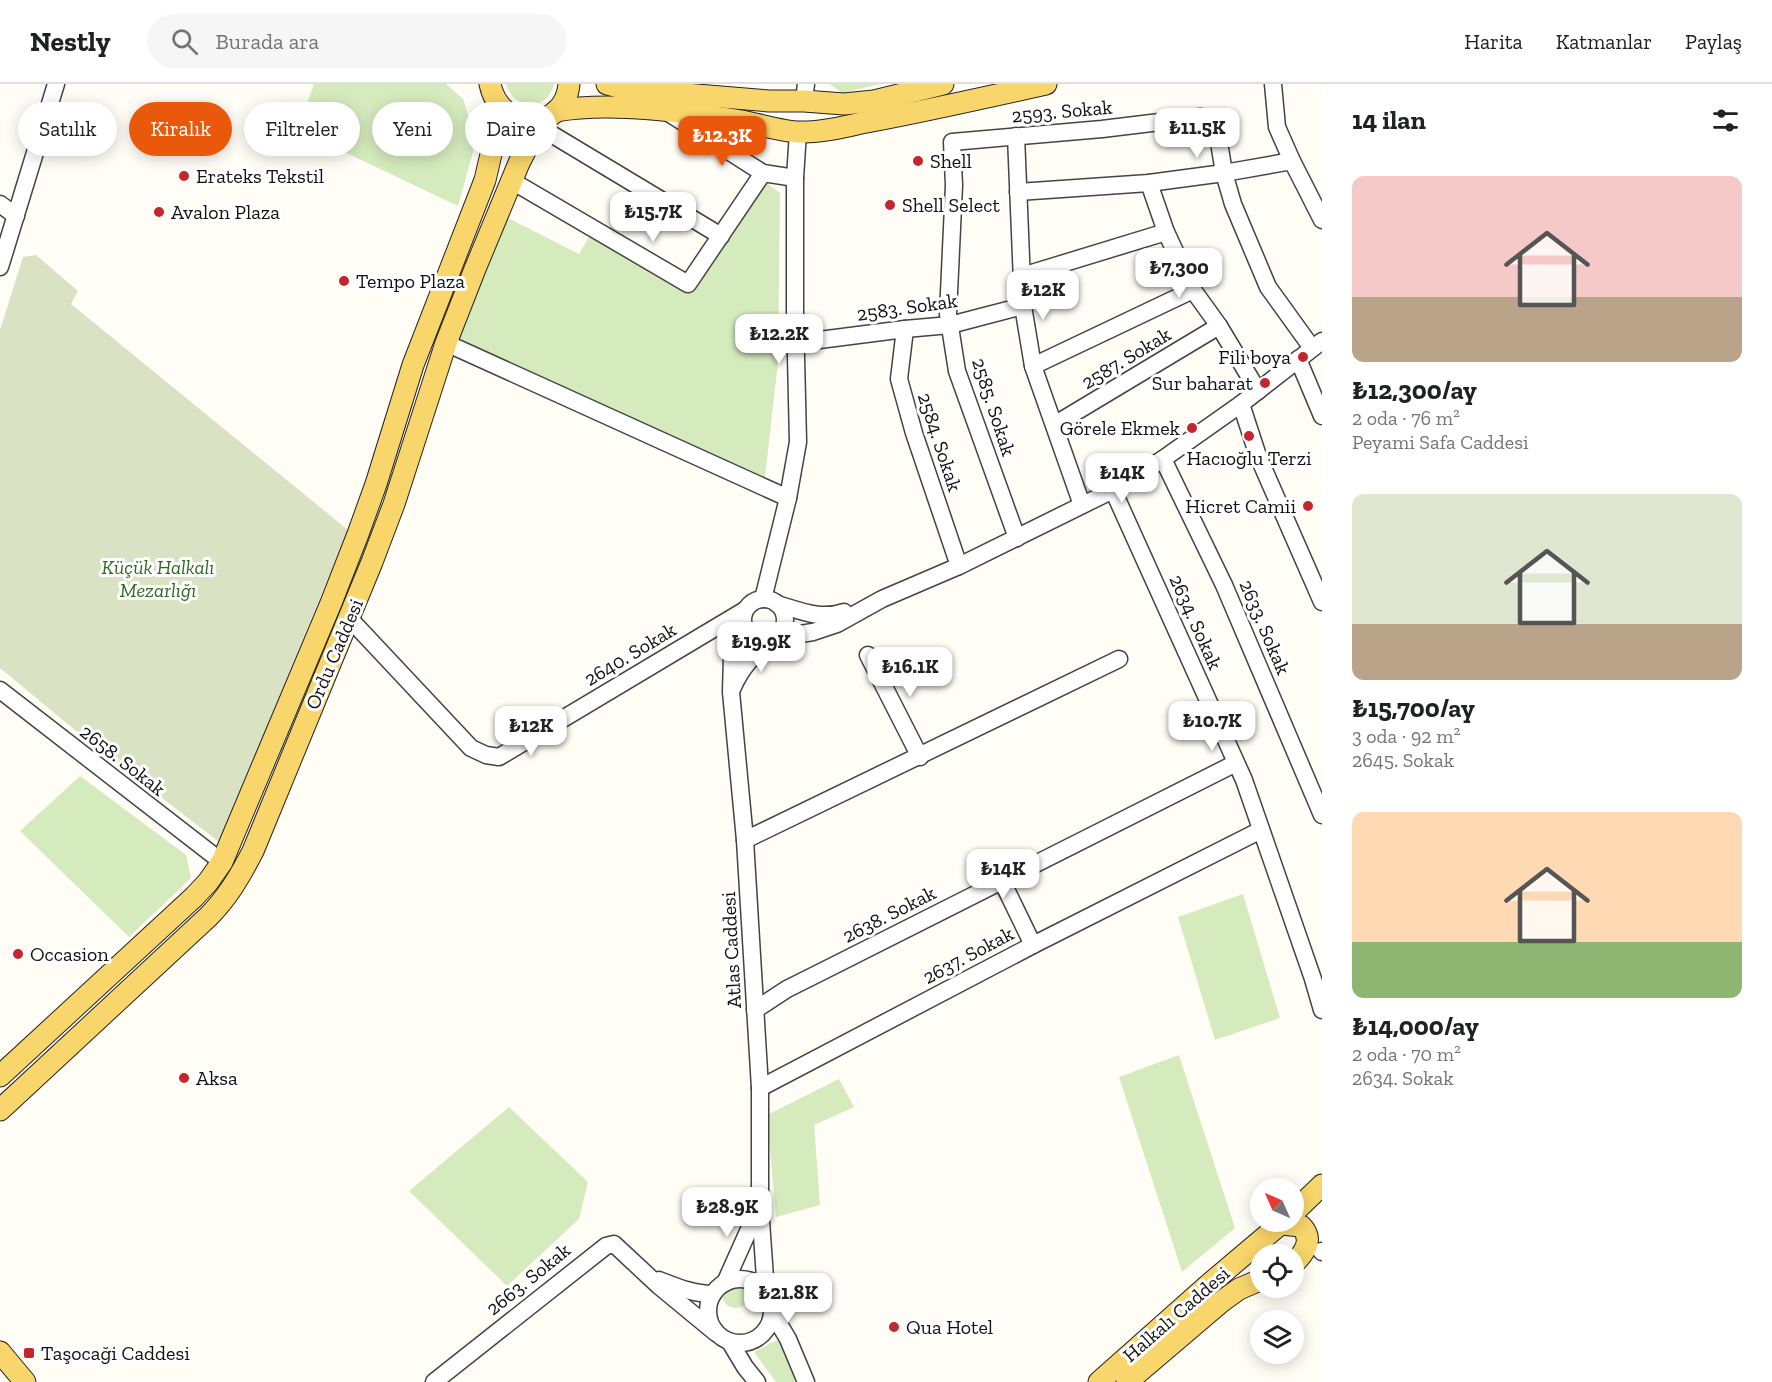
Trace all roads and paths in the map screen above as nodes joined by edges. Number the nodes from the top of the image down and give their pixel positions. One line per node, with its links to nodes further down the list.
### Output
1 (56, 84): 25 (street)
2 (569, 84): 9 (main road, Ordu Caddesi)
3 (607, 84): 8 (main road)
4 (943, 84): 8 (main road)
5 (1046, 84): 13 (main road)
6 (1273, 84): 17 (street)
7 (489, 92): 66 (main road, Ordu Caddesi)
8 (801, 95): 13 (main road)
9 (557, 108)
10 (666, 111): 11 (main road); 13 (main road); 18 (street)
11 (557, 114)
12 (557, 125): 28 (street)
13 (797, 132): 20 (street)
14 (1016, 136): 15 (street, 2593. Sokak); 19 (street, 2593. Sokak); 23 (street)
15 (952, 142): 33 (street, 2585. Sokak)
16 (525, 156): 21 (main road, Ordu Caddesi)
17 (1292, 161): 19 (street); 26 (street)
18 (763, 173): 20 (street); 28 (street)
19 (1224, 173): 22 (street); 38 (street, 2593. Sokak)
20 (795, 178): 37 (street)
21 (512, 181): 28 (street); 36 (main road, Ordu Caddesi)
22 (1149, 183): 23 (street); 27 (street)
23 (1018, 192): 30 (street)
24 (0, 204): 25 (street)
25 (16, 216): 29 (street)
26 (1322, 220)
27 (1166, 232): 30 (street); 31 (street)
28 (721, 236)
29 (0, 267)
30 (1022, 276): 32 (street)
31 (1193, 290): 34 (street); 40 (street)
32 (1023, 306): 33 (street, 2583. Sokak); 40 (street)
33 (950, 325): 35 (street, 2583. Sokak); 49 (street, 2585. Sokak)
34 (1220, 326): 41 (street); 44 (street, 2587. Sokak)
35 (904, 329): 37 (street, 2583. Sokak); 50 (street, 2584. Sokak)
36 (446, 343): 47 (street); 54 (main road, Ordu Caddesi)
37 (796, 343): 47 (street)
38 (1317, 345): 39 (street)
39 (1298, 359): 41 (street); 43 (street)
40 (1033, 366): 44 (street)
41 (1258, 391): 42 (street)
42 (1241, 404): 45 (street); 53 (street)
43 (1322, 416)
44 (1054, 425): 48 (street)
45 (1163, 459): 46 (street); 63 (street, 2633. Sokak)
46 (1113, 490): 48 (street); 62 (street, 2634. Sokak)
47 (788, 498): 52 (street)
48 (1082, 505): 49 (street)
49 (1017, 538): 50 (street)
50 (959, 566): 51 (street)
51 (882, 599): 52 (street); 56 (street)
52 (770, 601): 55 (street); 56 (street)
53 (1322, 602)
54 (349, 618): 55 (street, 2640. Sokak); 73 (main road, Ordu Caddesi)
55 (744, 618): 56 (street); 60 (street, Atlas Caddesi)
56 (775, 637): 60 (street)
57 (868, 655): 61 (street)
58 (1119, 659): 61 (street)
59 (0, 690): 66 (street, 2658. Sokak)
60 (731, 692): 65 (street, Atlas Caddesi)
61 (920, 757): 65 (street)
62 (1236, 763): 64 (street, 2634. Sokak); 67 (street, 2638. Sokak)
63 (1322, 815)
64 (1261, 830): 68 (street, 2637. Sokak); 70 (street, 2634. Sokak)
65 (746, 840): 69 (street, Atlas Caddesi)
66 (222, 862): 71 (main road, Ordu Caddesi)
67 (1002, 881): 68 (street); 69 (street, 2638. Sokak)
68 (1034, 945): 72 (street, 2637. Sokak)
69 (755, 1010): 72 (street, Atlas Caddesi)
70 (1322, 1010)
71 (0, 1076)
72 (760, 1088): 76 (street, Atlas Caddesi)
73 (0, 1110)
74 (1322, 1185): 75 (main road, Halkalı Caddesi)
75 (1304, 1202)
76 (760, 1206): 84 (street, Atlas Caddesi); 85 (street, Atlas Caddesi)
77 (1304, 1230): 79 (main road)
78 (1271, 1232): 93 (main road, Halkalı Caddesi)
79 (1304, 1251)
80 (1322, 1251): 81 (main road)
81 (1304, 1259)
82 (650, 1276): 84 (street); 87 (street, 2663. Sokak); 90 (street, 2663. Sokak)
83 (1250, 1284): 94 (main road, Halkalı Caddesi)
84 (719, 1289): 85 (street); 87 (street)
85 (766, 1292): 86 (street)
86 (772, 1312): 87 (street); 92 (street)
87 (723, 1337): 91 (street)
88 (0, 1352): 89 (main road)
89 (25, 1382)
90 (434, 1382)
91 (757, 1382)
92 (806, 1382)
93 (1099, 1382)
94 (1127, 1382)

